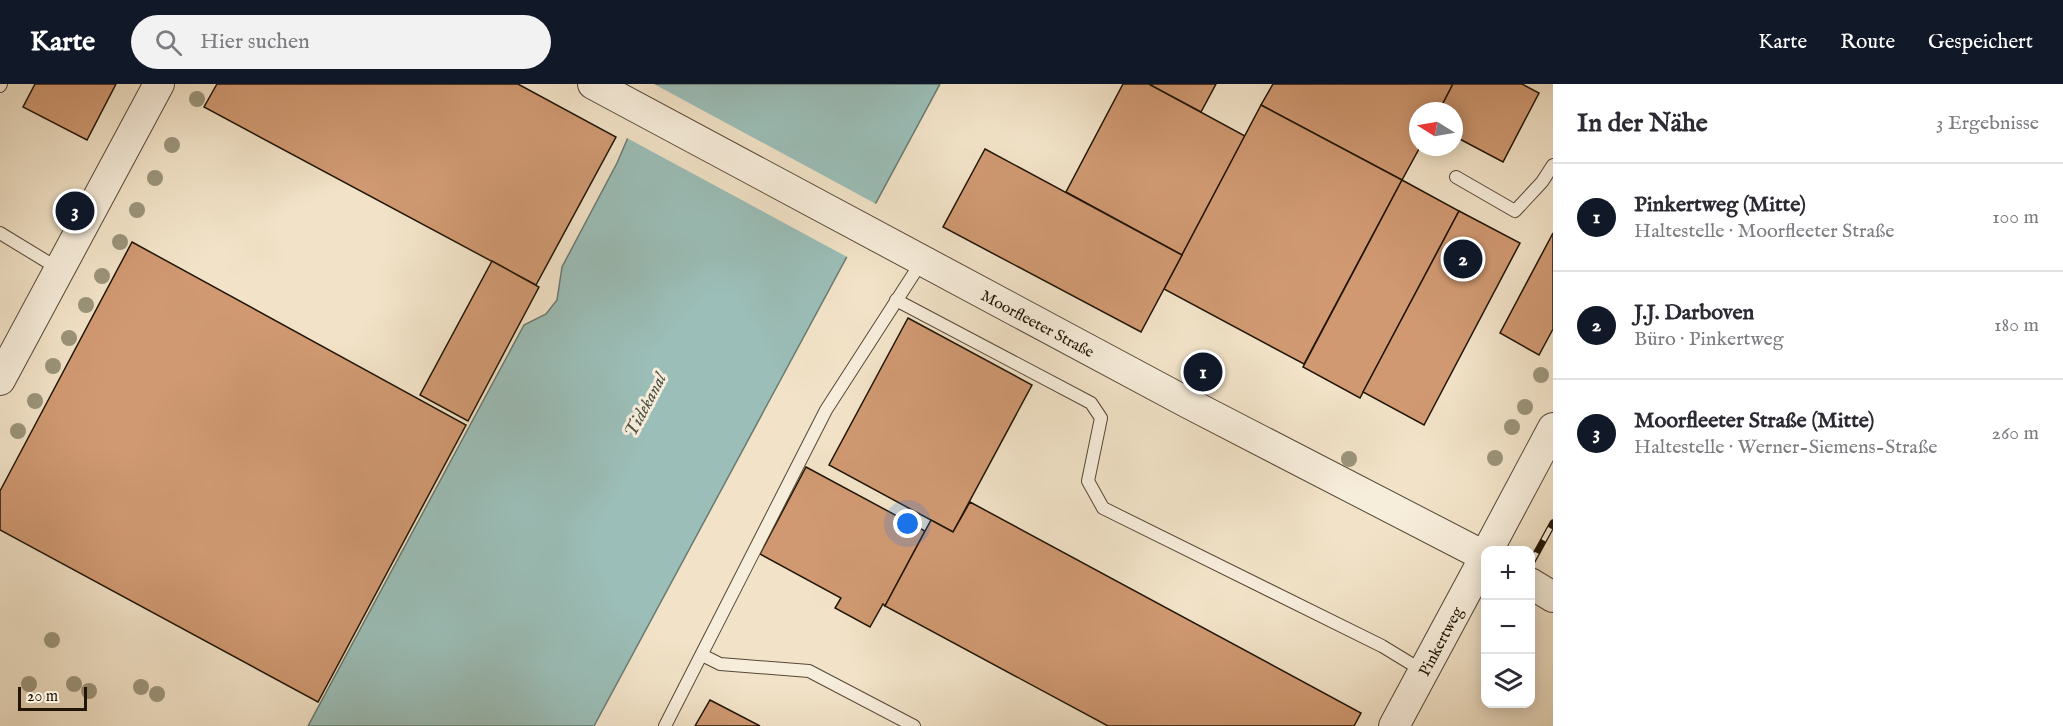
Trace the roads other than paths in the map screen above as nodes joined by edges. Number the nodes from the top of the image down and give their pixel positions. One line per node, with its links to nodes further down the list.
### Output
1 (159, 84): 7 (street)
2 (604, 90): 6 (street, Moorfleeter Straße)
3 (1553, 165): 4 (lane)
4 (1456, 177)
5 (0, 233): 7 (lane)
6 (922, 261): 8 (lane); 12 (street, Moorfleeter Straße)
7 (59, 269): 9 (street)
8 (896, 300): 16 (lane); 17 (lane)
9 (0, 380)
10 (1553, 428): 11 (street, Pinkertweg)
11 (1491, 546)
12 (1481, 552)
13 (1481, 564): 17 (street, Pinkertweg)
14 (1535, 587): 15 (street)
15 (1553, 597)
16 (702, 655): 18 (lane); 19 (lane)
17 (1423, 671): 20 (street, Pinkertweg)
18 (664, 726)
19 (914, 726)
20 (1394, 726)

